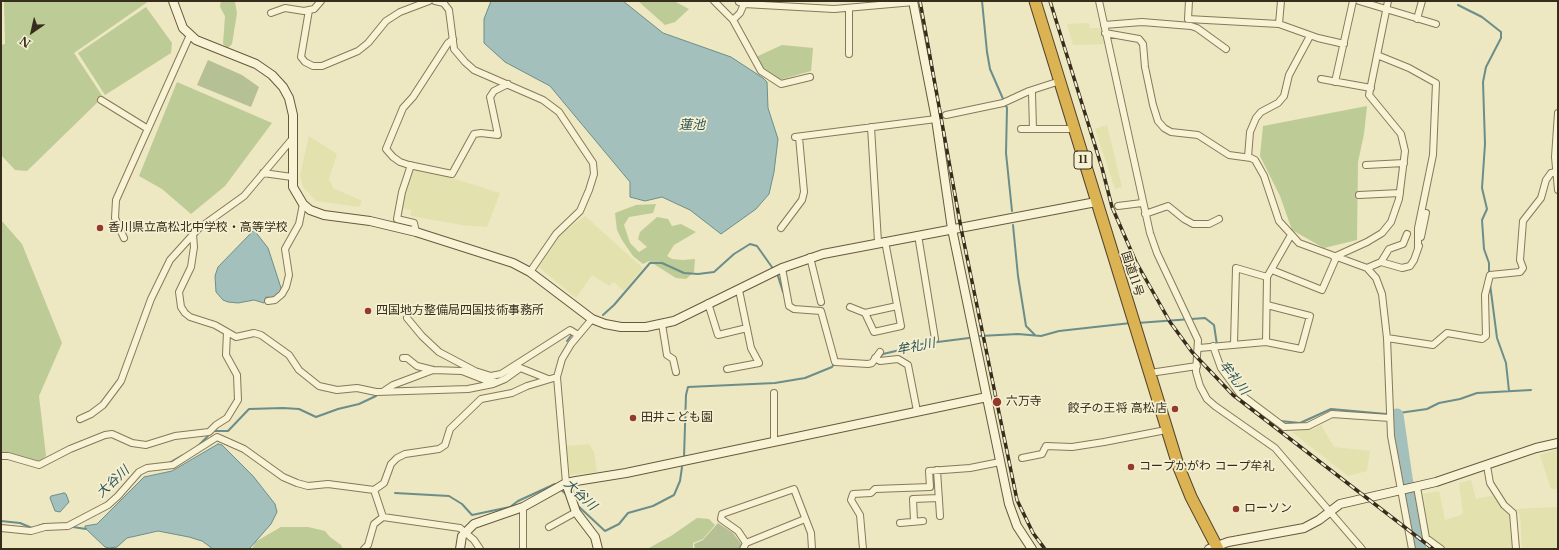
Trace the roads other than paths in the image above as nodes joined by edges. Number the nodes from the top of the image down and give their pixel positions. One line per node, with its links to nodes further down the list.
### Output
1 (173, 1): 30 (street)
2 (321, 1): 21 (street)
3 (429, 1): 21 (street)
4 (435, 1): 16 (street)
5 (714, 1): 25 (street)
6 (813, 1): 20 (street)
7 (914, 1): 18 (street); 47 (street)
8 (1035, 1): 39 (highway, 国道11号 / 11)
9 (1099, 1): 28 (street)
10 (1190, 1): 26 (street)
11 (1281, 1): 26 (street)
12 (1353, 1): 33 (street)
13 (1359, 1): 22 (street)
14 (1388, 1): 22 (street)
15 (1422, 1): 24 (street)
16 (446, 3): 32 (street)
17 (741, 3): 20 (street); 25 (street)
18 (857, 4): 19 (street)
19 (849, 8): 20 (street); 35 (street)
20 (813, 9)
21 (309, 10): 23 (street)
22 (1385, 10): 24 (street); 36 (street)
23 (271, 13)
24 (1417, 18): 27 (street)
25 (733, 20): 37 (street)
26 (1279, 24): 31 (street)
27 (1436, 24)
28 (1104, 25): 29 (street); 34 (street)
29 (1105, 33): 54 (street); 65 (street)
30 (190, 35): 49 (street); 53 (street)
31 (1310, 36): 33 (street); 54 (street)
32 (453, 39): 41 (street); 56 (street)
33 (1344, 44): 40 (street)
34 (1226, 49)
35 (849, 54)
36 (1377, 55): 42 (street); 80 (street)
37 (810, 77)
38 (1321, 79): 40 (street)
39 (1060, 81): 46 (street); 52 (highway, 国道11号 / 11)
40 (1335, 82): 42 (street)
41 (508, 84): 56 (street); 87 (street)
42 (1370, 88): 55 (street)
43 (1032, 93): 51 (street)
44 (101, 100): 49 (street)
45 (1558, 113): 58 (street)
46 (946, 115)
47 (936, 119): 48 (street); 72 (street)
48 (871, 128): 71 (street); 79 (street)
49 (148, 129): 78 (street)
50 (1021, 129): 51 (street)
51 (1033, 129): 52 (street)
52 (1074, 129): 64 (highway, 国道11号 / 11)
53 (293, 138): 59 (street); 60 (street)
54 (1248, 157): 77 (street)
55 (1404, 163): 57 (street); 62 (street)
56 (411, 165): 73 (street)
57 (1366, 165)
58 (1556, 172): 61 (street); 103 (street)
59 (263, 173): 60 (street); 74 (street)
60 (292, 177): 66 (street)
61 (1558, 190)
62 (1400, 193): 63 (street); 82 (street)
63 (1359, 195)
64 (1096, 202): 72 (street); 117 (highway, 国道11号 / 11)
65 (1142, 203): 67 (street); 69 (street)
66 (303, 204): 73 (street); 90 (street)
67 (1118, 206)
68 (1426, 213): 80 (street)
69 (1145, 214): 70 (street); 108 (street)
70 (1219, 219)
71 (781, 228)
72 (952, 229): 76 (street); 123 (street)
73 (416, 232): 87 (street)
74 (193, 234): 101 (street); 126 (street)
75 (1407, 234): 83 (street)
76 (918, 235): 79 (street); 104 (street)
77 (1291, 235): 82 (street); 86 (street)
78 (124, 238)
79 (881, 242): 81 (street); 94 (street)
80 (1418, 248): 83 (street)
81 (810, 257): 84 (street); 91 (street)
82 (1335, 258): 85 (street); 86 (street)
83 (1381, 262): 85 (street)
84 (782, 268): 89 (street); 111 (street)
85 (1367, 268): 103 (street)
86 (1272, 270): 88 (street)
87 (530, 272): 98 (street)
88 (1267, 277): 93 (street); 106 (street)
89 (739, 290): 92 (street); 100 (street)
90 (268, 301)
91 (821, 302)
92 (708, 303): 99 (street); 100 (street)
93 (1267, 305): 105 (street); 105 (street)
94 (897, 306): 96 (street); 96 (street)
95 (850, 307): 96 (street)
96 (866, 313)
97 (407, 318): 113 (street)
98 (592, 319): 99 (street); 102 (street)
99 (662, 324): 116 (street)
100 (747, 328): 114 (street)
101 (227, 332): 121 (street); 128 (street)
102 (578, 335): 113 (street); 118 (street)
103 (1387, 338): 125 (street)
104 (935, 339)
105 (1266, 342): 106 (street)
106 (1234, 344): 107 (street)
107 (1216, 346): 108 (street); 125 (street)
108 (1199, 348): 112 (street)
109 (880, 352): 111 (street)
110 (403, 358): 115 (street)
111 (875, 358): 124 (street)
112 (1197, 366): 117 (street); 144 (street)
113 (518, 367): 119 (street); 120 (street)
114 (727, 369)
115 (433, 370): 120 (street); 121 (street)
116 (676, 372)
117 (1150, 373): 127 (highway, 国道11号 / 11)
118 (557, 377): 119 (street); 137 (street)
119 (548, 379): 139 (street)
120 (498, 382): 121 (street)
121 (383, 392)
122 (774, 393): 130 (street)
123 (987, 397): 124 (street); 134 (street)
124 (917, 412): 130 (street)
125 (1390, 418): 140 (street)
126 (80, 419)
127 (1166, 430): 133 (street); 155 (highway, 国道11号 / 11)
128 (209, 432): 129 (street); 132 (street)
129 (217, 436): 139 (street); 152 (street)
130 (774, 441): 137 (street)
131 (1558, 443): 135 (street)
132 (1, 456)
133 (1022, 458)
134 (1000, 462): 136 (street); 164 (street)
135 (1487, 466): 138 (street); 168 (street)
136 (937, 470): 141 (street); 163 (street)
137 (566, 484): 142 (street); 143 (street)
138 (1416, 487): 140 (street); 167 (street)
139 (374, 490): 146 (street)
140 (1401, 491): 144 (street); 166 (street)
141 (939, 498): 145 (street); 148 (street)
142 (523, 507): 153 (street); 159 (street)
143 (576, 510): 151 (street); 160 (street)
144 (1329, 511): 155 (street); 165 (street)
145 (940, 516)
146 (383, 517): 153 (street); 156 (street)
147 (805, 519): 154 (street); 154 (street); 162 (street)
148 (914, 521): 149 (street); 150 (street)
149 (923, 521)
150 (900, 523)
151 (549, 526)
152 (1, 528)
153 (466, 532): 157 (street); 158 (street)
154 (746, 543): 161 (street)
155 (1215, 548)
156 (364, 549)
157 (460, 549)
158 (480, 549)
159 (522, 549)
160 (598, 549)
161 (743, 549)
162 (812, 549)
163 (863, 549)
164 (1032, 549)
165 (1362, 549)
166 (1412, 549)
167 (1441, 549)
168 (1516, 549)

